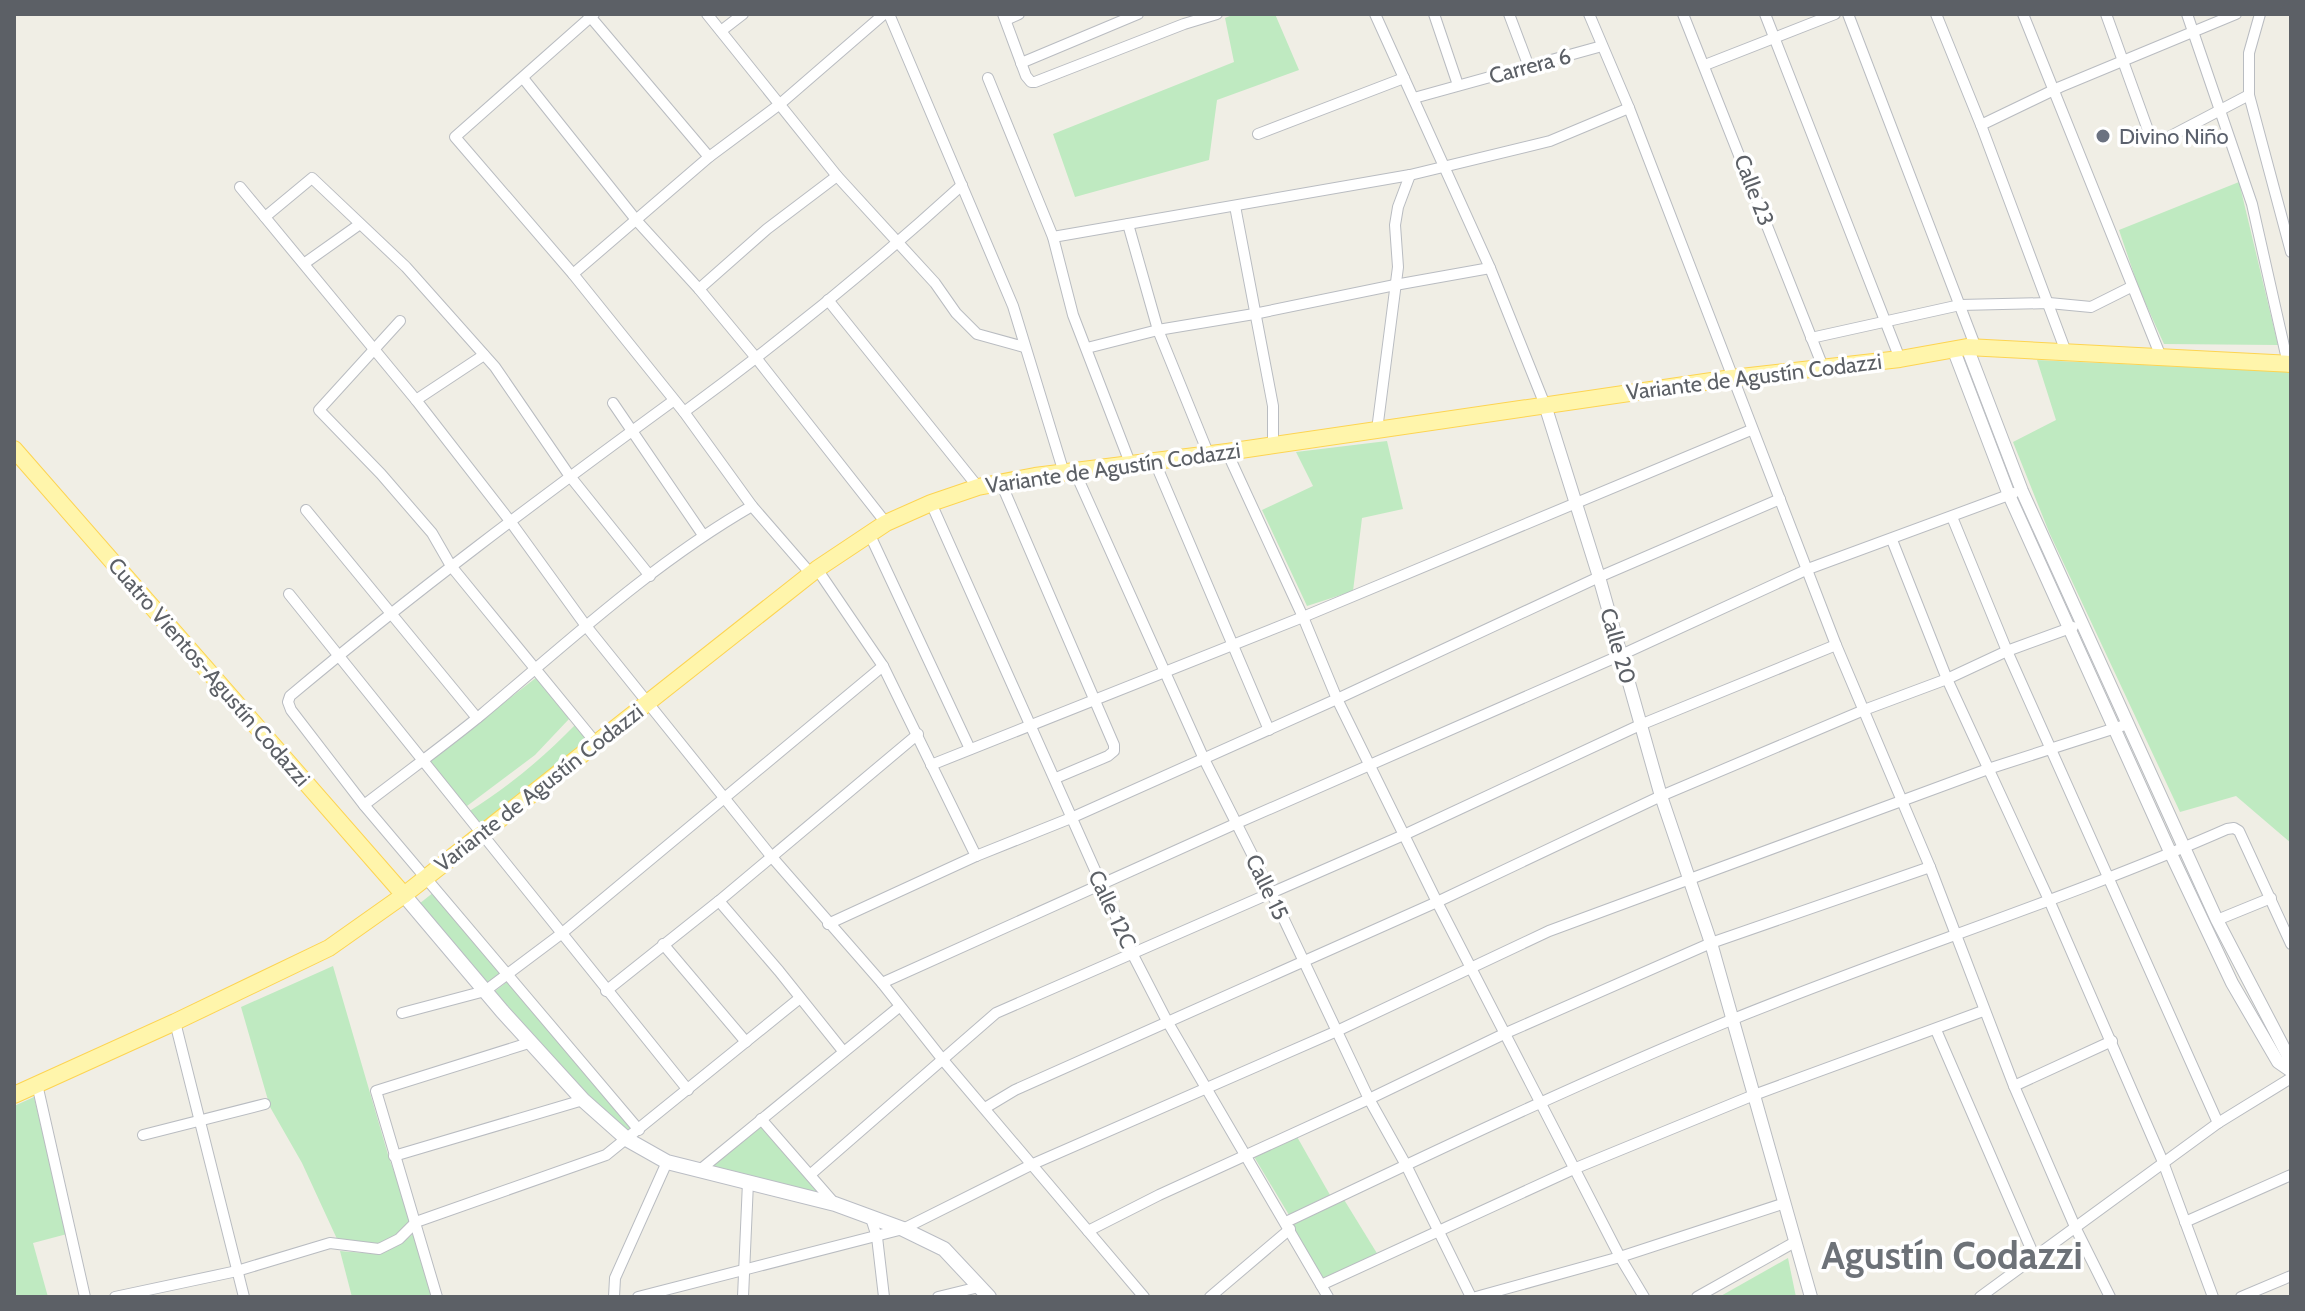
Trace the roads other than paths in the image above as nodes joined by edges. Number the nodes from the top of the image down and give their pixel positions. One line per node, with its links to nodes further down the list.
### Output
1 (707, 14): 24 (street)
2 (743, 14): 24 (street)
3 (887, 14): 39 (street); 48 (street, Calle 15)
4 (1019, 14): 22 (street)
5 (1138, 14): 29 (street)
6 (1217, 14): 23 (street)
7 (1375, 14): 34 (street, Calle 20)
8 (1434, 14): 35 (street, Carrera 6)
9 (1509, 14): 31 (street)
10 (1589, 14): 27 (street)
11 (1683, 14): 30 (street, Calle 23)
12 (1765, 14): 26 (street)
13 (1835, 14): 26 (street)
14 (1848, 14): 66 (street)
15 (1936, 14): 42 (street)
16 (2023, 14): 36 (street)
17 (2106, 14): 28 (street)
18 (2187, 14): 25 (street)
19 (2236, 14): 25 (street)
20 (2260, 14): 37 (street)
21 (591, 15): 32 (street); 44 (street)
22 (1004, 17): 29 (street)
23 (1182, 19): 29 (street)
24 (721, 31): 39 (street)
25 (2194, 32): 28 (street); 41 (street)
26 (1776, 39): 30 (street); 69 (street)
27 (1602, 46): 31 (street, Carrera 6); 40 (street)
28 (2123, 60): 36 (street); 41 (street)
29 (1021, 63)
30 (1705, 65): 71 (street, Calle 23)
31 (1529, 67): 35 (street, Carrera 6)
32 (523, 78): 52 (street); 60 (street)
33 (988, 78): 55 (street)
34 (1404, 78): 38 (street, Calle 20); 43 (street)
35 (1458, 85): 38 (street, Carrera 6)
36 (2054, 90): 42 (street); 62 (street)
37 (2249, 95): 41 (street); 57 (street)
38 (1414, 98): 45 (street, Calle 20)
39 (780, 104): 44 (street); 47 (street)
40 (1629, 108): 45 (street); 83 (street)
41 (2221, 109): 81 (street)
42 (1981, 125): 65 (street)
43 (1258, 134)
44 (709, 157): 52 (street)
45 (1443, 167): 46 (street); 59 (street, Calle 20)
46 (1410, 175): 50 (street); 61 (street)
47 (837, 176): 56 (street); 63 (street)
48 (962, 185): 56 (street); 72 (street, Calle 15)
49 (240, 187): 51 (street)
50 (1235, 206): 54 (street); 67 (street)
51 (265, 217): 53 (street); 58 (street)
52 (637, 221): 60 (street); 63 (street)
53 (360, 224): 58 (street); 77 (street)
54 (1128, 224): 55 (street); 70 (street)
55 (1053, 237): 73 (street)
56 (897, 243): 64 (street); 72 (street)
57 (2291, 252)
58 (305, 263): 75 (street)
59 (1490, 268): 61 (street); 87 (street, Calle 20)
60 (573, 274): 85 (street)
61 (1395, 285): 67 (street); 89 (street)
62 (2131, 287): 65 (street); 78 (street)
63 (699, 289): 79 (street)
64 (828, 300): 79 (street); 101 (street)
65 (2049, 303): 66 (street); 76 (street)
66 (1960, 305): 69 (street); 74 (street)
67 (1254, 314): 70 (street); 92 (street)
68 (400, 321): 75 (street)
69 (1887, 322): 71 (street); 80 (street)
70 (1158, 330): 73 (street); 95 (street)
71 (1811, 338): 82 (street, Calle 23)
72 (1024, 347): 98 (street, Calle 15)
73 (1087, 348): 97 (street)
74 (1966, 349): 76 (main road, Variante de Agustín Codazzi); 80 (main road, Variante de Agustín Codazzi); 102 (street)
75 (376, 350): 84 (street); 114 (street)
76 (2066, 352): 78 (main road, Variante de Agustín Codazzi)
77 (484, 355): 84 (street); 99 (street)
78 (2161, 357): 81 (main road, Variante de Agustín Codazzi)
79 (757, 359): 88 (street); 110 (street)
80 (1900, 359): 82 (main road, Variante de Agustín Codazzi)
81 (2290, 364)
82 (1823, 367): 83 (main road, Variante de Agustín Codazzi)
83 (1732, 378): 87 (main road, Variante de Agustín Codazzi); 90 (street)
84 (416, 400): 109 (street)
85 (673, 401): 88 (street); 91 (street)
86 (613, 403): 91 (street)
87 (1545, 405): 89 (main road, Variante de Agustín Codazzi); 105 (street, Calle 20)
88 (684, 412): 106 (street)
89 (1377, 430): 92 (main road, Variante de Agustín Codazzi)
90 (1751, 430): 103 (street); 105 (street)
91 (632, 431): 99 (street); 112 (street)
92 (1273, 446): 94 (main road, Variante de Agustín Codazzi)
93 (14, 449): 171 (main road, Cuatro Vientos-Agustín Codazzi)
94 (1227, 452): 95 (main road, Variante de Agustín Codazzi); 121 (street)
95 (1208, 453): 96 (main road, Variante de Agustín Codazzi)
96 (1154, 460): 97 (main road, Variante de Agustín Codazzi); 125 (street)
97 (1130, 463): 98 (main road, Variante de Agustín Codazzi)
98 (1069, 473): 100 (main road, Variante de Agustín Codazzi); 132 (street, Calle 15)
99 (569, 475): 109 (street); 117 (street)
100 (1001, 483): 101 (main road, Variante de Agustín Codazzi); 135 (street)
101 (978, 487): 104 (main road, Variante de Agustín Codazzi)
102 (2016, 493): 108 (street); 123 (street); 124 (street)
103 (1780, 499): 115 (street); 118 (street)
104 (931, 503): 110 (main road, Variante de Agustín Codazzi); 140 (street, Calle 12C)
105 (1575, 505): 118 (street, Calle 20); 121 (street)
106 (752, 506): 112 (street); 116 (street)
107 (306, 510): 120 (street)
108 (1952, 517): 113 (street); 127 (street)
109 (510, 521): 114 (street); 122 (street)
110 (886, 523): 111 (main road, Variante de Agustín Codazzi)
111 (869, 533): 116 (main road, Variante de Agustín Codazzi); 146 (street)
112 (703, 535): 117 (street)
113 (1892, 540): 115 (street); 133 (street)
114 (451, 566): 120 (street); 131 (street)
115 (1808, 569): 126 (street); 129 (street)
116 (814, 571): 130 (street); 136 (main road, Variante de Agustín Codazzi)
117 (650, 576): 122 (street)
118 (1599, 577): 129 (street, Calle 20); 134 (street)
119 (289, 594): 128 (street)
120 (391, 613): 128 (street); 138 (street)
121 (1303, 617): 125 (street); 134 (street)
122 (586, 626): 131 (street); 136 (street)
123 (2069, 627): 124 (street); 127 (street); 141 (street)
124 (2085, 628): 141 (street)
125 (1233, 643): 132 (street); 142 (street)
126 (1836, 645): 137 (street); 139 (street)
127 (2007, 651): 133 (street); 145 (street)
128 (339, 655): 147 (street); 156 (street)
129 (1621, 655): 139 (street, Calle 20); 150 (street)
130 (883, 666): 143 (street); 154 (street)
131 (535, 669): 138 (street); 144 (street)
132 (1162, 672): 135 (street); 148 (street, Calle 15)
133 (1947, 679): 137 (street); 151 (street)
134 (1337, 699): 142 (street); 150 (street)
135 (1096, 700): 140 (street); 152 (street)
136 (647, 703): 144 (main road, Variante de Agustín Codazzi); 154 (street)
137 (1864, 710): 153 (street); 155 (street)
138 (477, 718): 147 (street)
139 (1640, 725): 153 (street, Calle 20); 160 (street)
140 (1032, 726): 146 (street); 152 (street, Calle 12C)
141 (2122, 726): 145 (street); 161 (street); 162 (street)
142 (1269, 730): 148 (street)
143 (918, 734): 149 (street); 163 (street)
144 (596, 743): 159 (main road, Variante de Agustín Codazzi)
145 (2052, 748): 151 (street); 167 (street)
146 (970, 749): 149 (street)
147 (423, 759): 156 (street); 159 (street)
148 (1204, 759): 157 (street); 158 (street, Calle 15)
149 (931, 765): 164 (street)
150 (1371, 766): 158 (street); 160 (street)
151 (1988, 769): 155 (street); 173 (street)
152 (1056, 778): 157 (street, Calle 12C)
153 (1661, 796): 168 (street, Calle 20); 175 (street)
154 (725, 798): 163 (street); 178 (street)
155 (1902, 802): 165 (street); 168 (street)
156 (364, 805): 166 (street)
157 (1071, 818): 164 (street); 169 (street, Calle 12C)
158 (1235, 824): 169 (street); 170 (street, Calle 15)
159 (482, 834): 166 (main road, Variante de Agustín Codazzi); 178 (street)
160 (1406, 834): 170 (street); 175 (street)
161 (2184, 847): 162 (street); 172 (street); 176 (street)
162 (2171, 854): 167 (street); 205 (street)
163 (771, 856): 174 (street); 177 (street)
164 (976, 856): 177 (street)
165 (1930, 867): 179 (street); 180 (street)
166 (425, 877): 171 (main road, Variante de Agustín Codazzi); 186 (street)
167 (2108, 879): 173 (street); 220 (street)
168 (1688, 880): 180 (street, Calle 20); 185 (street)
169 (1101, 886): 183 (street, Calle 12C); 187 (street)
170 (1271, 892): 183 (street); 184 (street, Calle 15)
171 (404, 895): 188 (main road); 196 (main road, Variante de Agustín Codazzi)
172 (2271, 898): 176 (street); 182 (street)
173 (2049, 900): 179 (street); 200 (street)
174 (719, 901): 181 (street); 190 (street)
175 (1437, 902): 184 (street); 185 (street)
176 (2217, 920): 205 (street)
177 (828, 924): 187 (street)
178 (561, 934): 186 (street); 189 (street)
179 (1956, 936): 192 (street); 194 (street)
180 (1711, 943): 194 (street, Calle 20); 199 (street)
181 (663, 944): 189 (street); 202 (street)
182 (2291, 944)
183 (1133, 955): 195 (street, Calle 12C); 204 (street)
184 (1303, 962): 195 (street); 198 (street, Calle 15)
185 (1472, 967): 198 (street); 199 (street)
186 (506, 975): 188 (street); 222 (street)
187 (882, 983): 191 (street)
188 (485, 991): 193 (street); 201 (main road)
189 (606, 991): 210 (street)
190 (800, 998): 202 (street); 203 (street)
191 (899, 1007): 203 (street); 204 (street)
192 (1983, 1011): 197 (street); 208 (street)
193 (402, 1013)
194 (1733, 1019): 212 (street, Calle 20); 215 (street)
195 (1167, 1021): 209 (street, Calle 12C); 217 (street)
196 (175, 1022): 207 (main road, Variante de Agustín Codazzi); 219 (street)
197 (1936, 1030): 212 (street); 247 (street)
198 (1337, 1031): 209 (street); 213 (street, Calle 15)
199 (1506, 1033): 213 (street); 215 (street)
200 (2112, 1041): 208 (street); 226 (street)
201 (532, 1042): 214 (main road); 224 (street)
202 (746, 1042): 210 (street)
203 (843, 1051): 218 (street)
204 (943, 1060): 217 (street); 231 (street)
205 (2291, 1071)
206 (2291, 1078): 220 (street)
207 (37, 1084): 211 (main road, Variante de Agustín Codazzi); 254 (street)
208 (2014, 1086): 241 (street)
209 (1207, 1088): 223 (street, Calle 12C); 227 (street)
210 (688, 1090): 222 (street)
211 (14, 1095)
212 (1754, 1095): 229 (street); 234 (street, Calle 20)
213 (1369, 1099): 223 (street); 228 (street, Calle 15)
214 (583, 1100): 222 (main road); 224 (street)
215 (1541, 1101): 228 (street); 229 (street)
216 (265, 1104): 219 (street)
217 (985, 1108): 227 (street)
218 (761, 1119): 230 (street); 231 (street)
219 (199, 1120): 221 (street); 249 (street)
220 (2218, 1123): 226 (street)
221 (143, 1135)
222 (633, 1135): 225 (main road); 237 (street)
223 (1244, 1155): 239 (street, Calle 12C); 242 (street)
224 (394, 1156): 237 (street)
225 (667, 1162): 230 (main road); 258 (street)
226 (2163, 1162): 238 (street); 241 (street)
227 (1033, 1164): 240 (street); 242 (street)
228 (1406, 1165): 239 (street); 243 (street, Calle 15)
229 (1576, 1168): 243 (street); 246 (street)
230 (701, 1169): 233 (main road)
231 (811, 1174): 235 (street)
232 (2291, 1175): 238 (street)
233 (748, 1182): 235 (main road); 248 (street)
234 (1785, 1203): 245 (street, Calle 20); 246 (street)
235 (835, 1204): 236 (main road)
236 (871, 1218): 240 (main road); 244 (street)
237 (416, 1222): 249 (street); 257 (street)
238 (2185, 1222): 272 (street)
239 (1288, 1226): 251 (street, Calle 12C); 264 (street)
240 (903, 1229): 244 (street); 252 (main road)
241 (2076, 1229): 247 (street); 271 (street)
242 (1088, 1231): 263 (street)
243 (1438, 1231): 251 (street); 266 (street, Calle 15)
244 (877, 1237): 248 (street); 261 (street)
245 (1795, 1242): 268 (street); 269 (street, Calle 20)
246 (1620, 1257): 266 (street); 267 (street)
247 (2035, 1258): 253 (street)
248 (744, 1269): 259 (street); 260 (street)
249 (237, 1271): 255 (street); 256 (street)
250 (2291, 1276): 273 (street)
251 (1321, 1285): 265 (street, Calle 12C)
252 (984, 1292): 262 (street)
253 (1995, 1292): 270 (street)
254 (85, 1297)
255 (115, 1297)
256 (244, 1297)
257 (437, 1297)
258 (614, 1297)
259 (638, 1297)
260 (743, 1297)
261 (884, 1297)
262 (938, 1297)
263 (1144, 1297)
264 (1210, 1297)
265 (1328, 1297)
266 (1473, 1297)
267 (1644, 1297)
268 (1697, 1297)
269 (1811, 1297)
270 (1980, 1297)
271 (2110, 1297)
272 (2213, 1297)
273 (2241, 1297)

